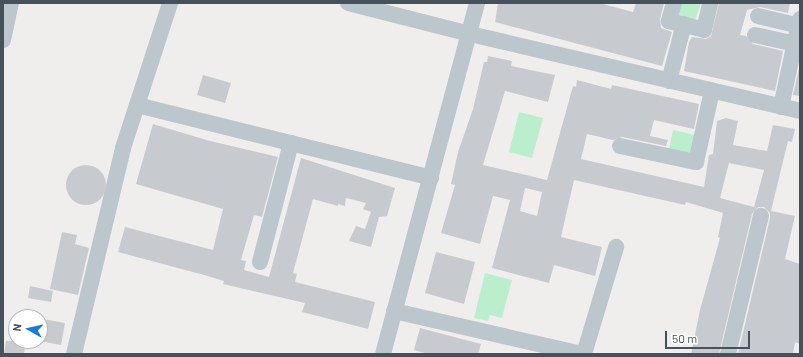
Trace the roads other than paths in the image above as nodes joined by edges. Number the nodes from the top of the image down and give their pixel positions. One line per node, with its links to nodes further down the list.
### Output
1 (11, 3): 12 (street)
2 (170, 3): 16 (street)
3 (348, 3): 10 (street)
4 (477, 3): 10 (street)
5 (674, 3): 8 (street)
6 (710, 3): 8 (street)
7 (758, 16): 9 (street)
8 (684, 24): 14 (street)
9 (800, 24): 13 (street)
10 (470, 34): 14 (street); 21 (street)
11 (755, 35): 13 (street)
12 (3, 40)
13 (797, 45): 17 (street)
14 (669, 81): 15 (street)
15 (712, 91): 17 (street); 20 (street)
16 (137, 105): 19 (street); 26 (street)
17 (781, 107): 18 (street)
18 (800, 111)
19 (291, 143): 21 (street); 24 (street)
20 (620, 146)
21 (430, 178): 25 (street)
22 (762, 216): 29 (street)
23 (616, 247): 28 (street)
24 (260, 262)
25 (394, 311): 27 (street); 28 (street)
26 (74, 354)
27 (383, 354)
28 (583, 354)
29 (728, 354)

